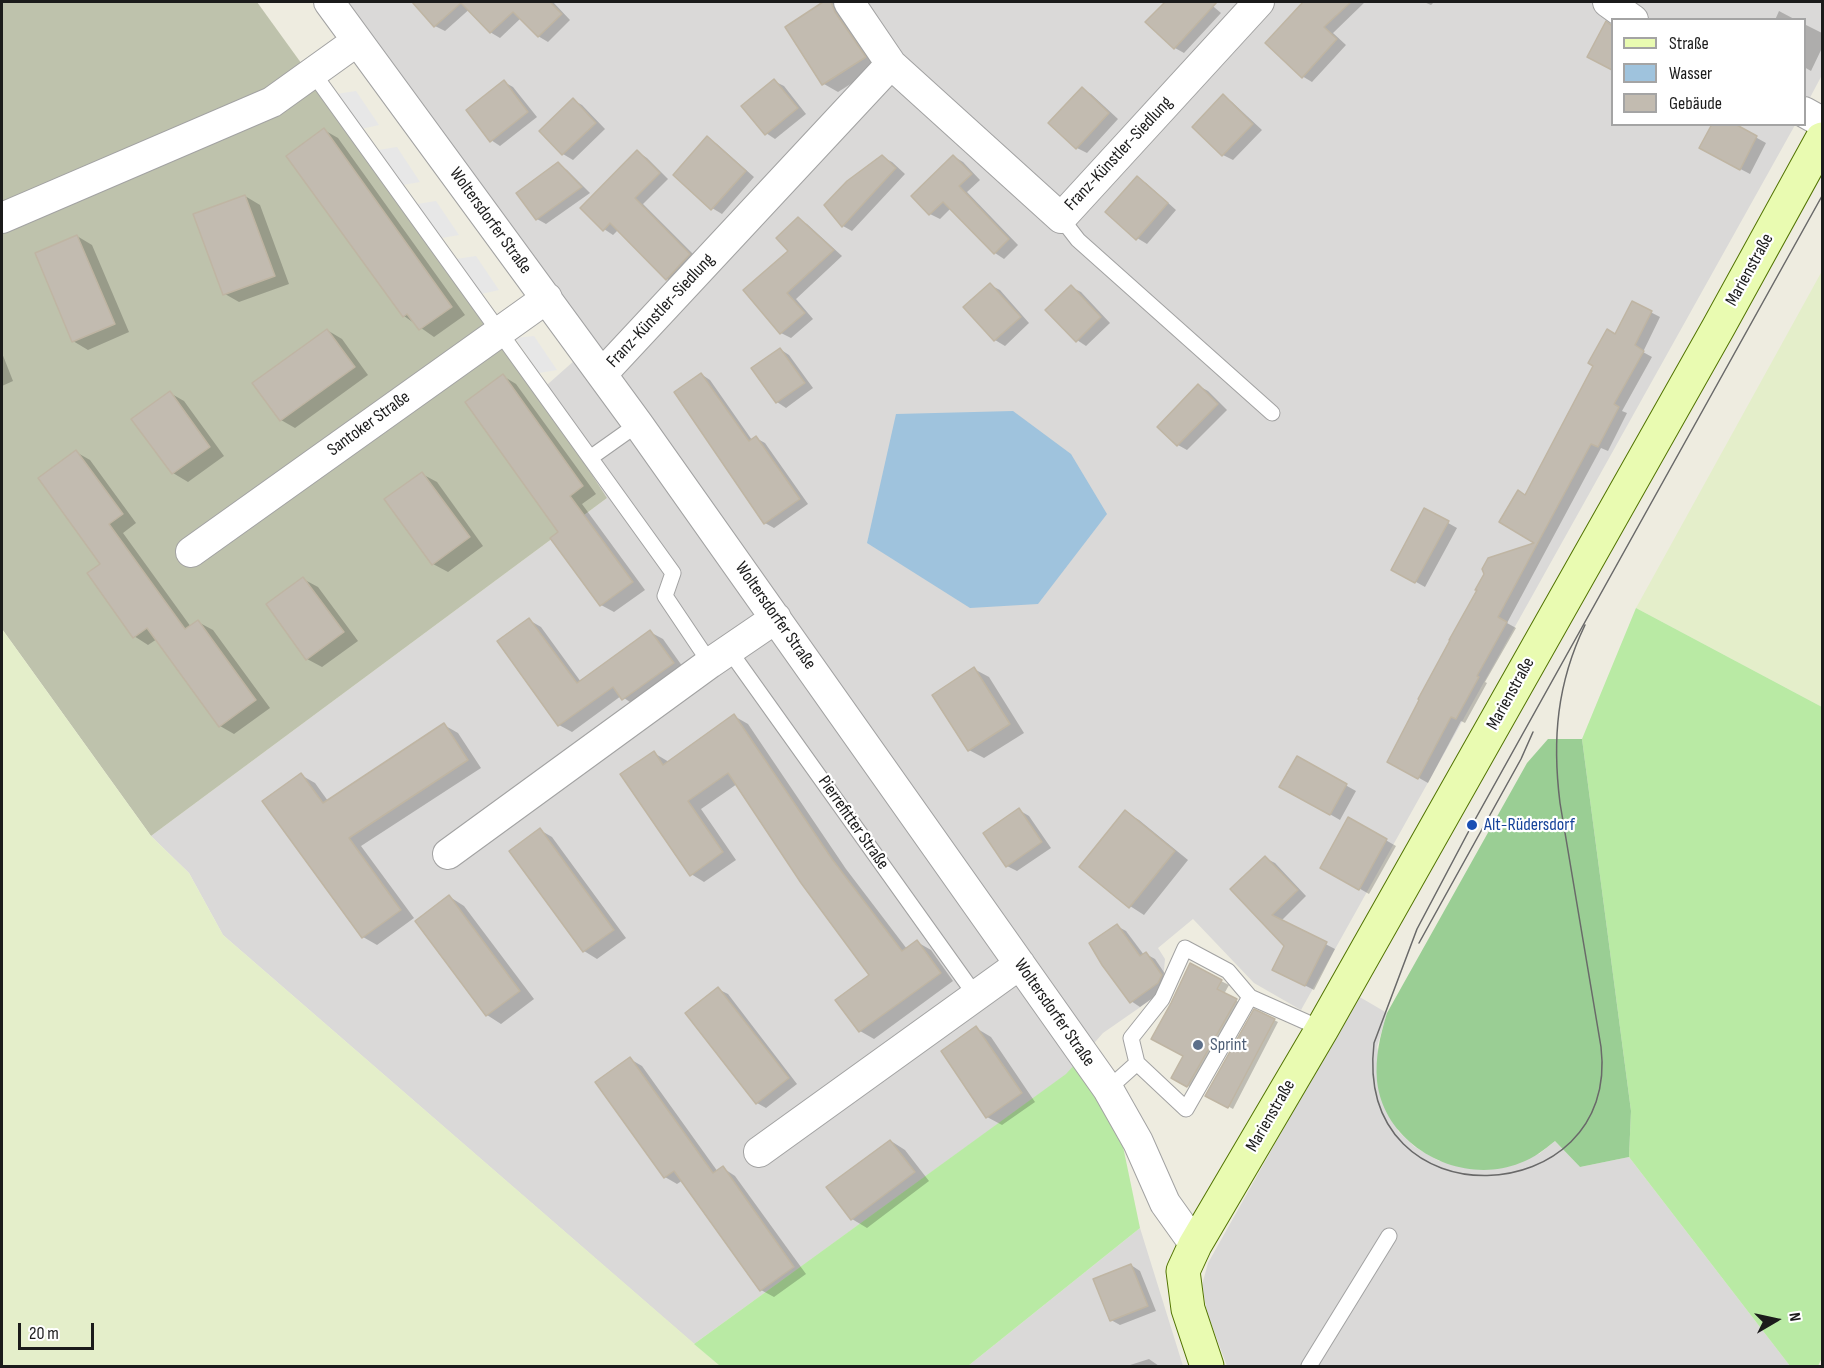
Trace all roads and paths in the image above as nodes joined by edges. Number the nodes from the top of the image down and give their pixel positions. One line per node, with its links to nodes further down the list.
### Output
1 (329, 2): 6 (street, Woltersdorfer Straße)
2 (849, 2): 7 (street, Franz-Künstler-Siedlung)
3 (1259, 2): 13 (street, Franz-Künstler-Siedlung)
4 (1608, 2): 5 (street)
5 (1631, 18)
6 (357, 41): 8 (street); 14 (street, Woltersdorfer Straße)
7 (891, 64): 13 (street, Franz-Künstler-Siedlung); 16 (street, Franz-Künstler-Siedlung)
8 (313, 73): 12 (street); 15 (lane)
9 (1806, 113): 10 (street)
10 (1822, 122)
11 (1822, 139): 27 (street, Marienstraße)
12 (2, 218)
13 (1060, 218): 17 (lane)
14 (547, 298): 15 (street, Santoker Straße); 16 (street, Woltersdorfer Straße)
15 (498, 332): 19 (lane); 20 (street, Santoker Straße)
16 (602, 374): 18 (street, Woltersdorfer Straße)
17 (1272, 413)
18 (638, 424): 19 (lane); 21 (street, Woltersdorfer Straße)
19 (590, 458): 22 (lane, Pierrefitter Straße)
20 (191, 552)
21 (776, 618): 22 (street); 24 (street, Woltersdorfer Straße)
22 (720, 657): 23 (street); 25 (lane, Pierrefitter Straße)
23 (448, 854)
24 (1020, 964): 25 (street); 29 (street, Woltersdorfer Straße)
25 (976, 996): 30 (street)
26 (1250, 997): 27 (lane); 28 (lane); 28 (lane)
27 (1322, 1029): 32 (street, Marienstraße)
28 (1137, 1063): 29 (lane)
29 (1108, 1089): 32 (street, Woltersdorfer Straße)
30 (759, 1152)
31 (1389, 1236): 34 (lane)
32 (1195, 1245): 33 (street, Marienstraße)
33 (1208, 1366)
34 (1309, 1366)

